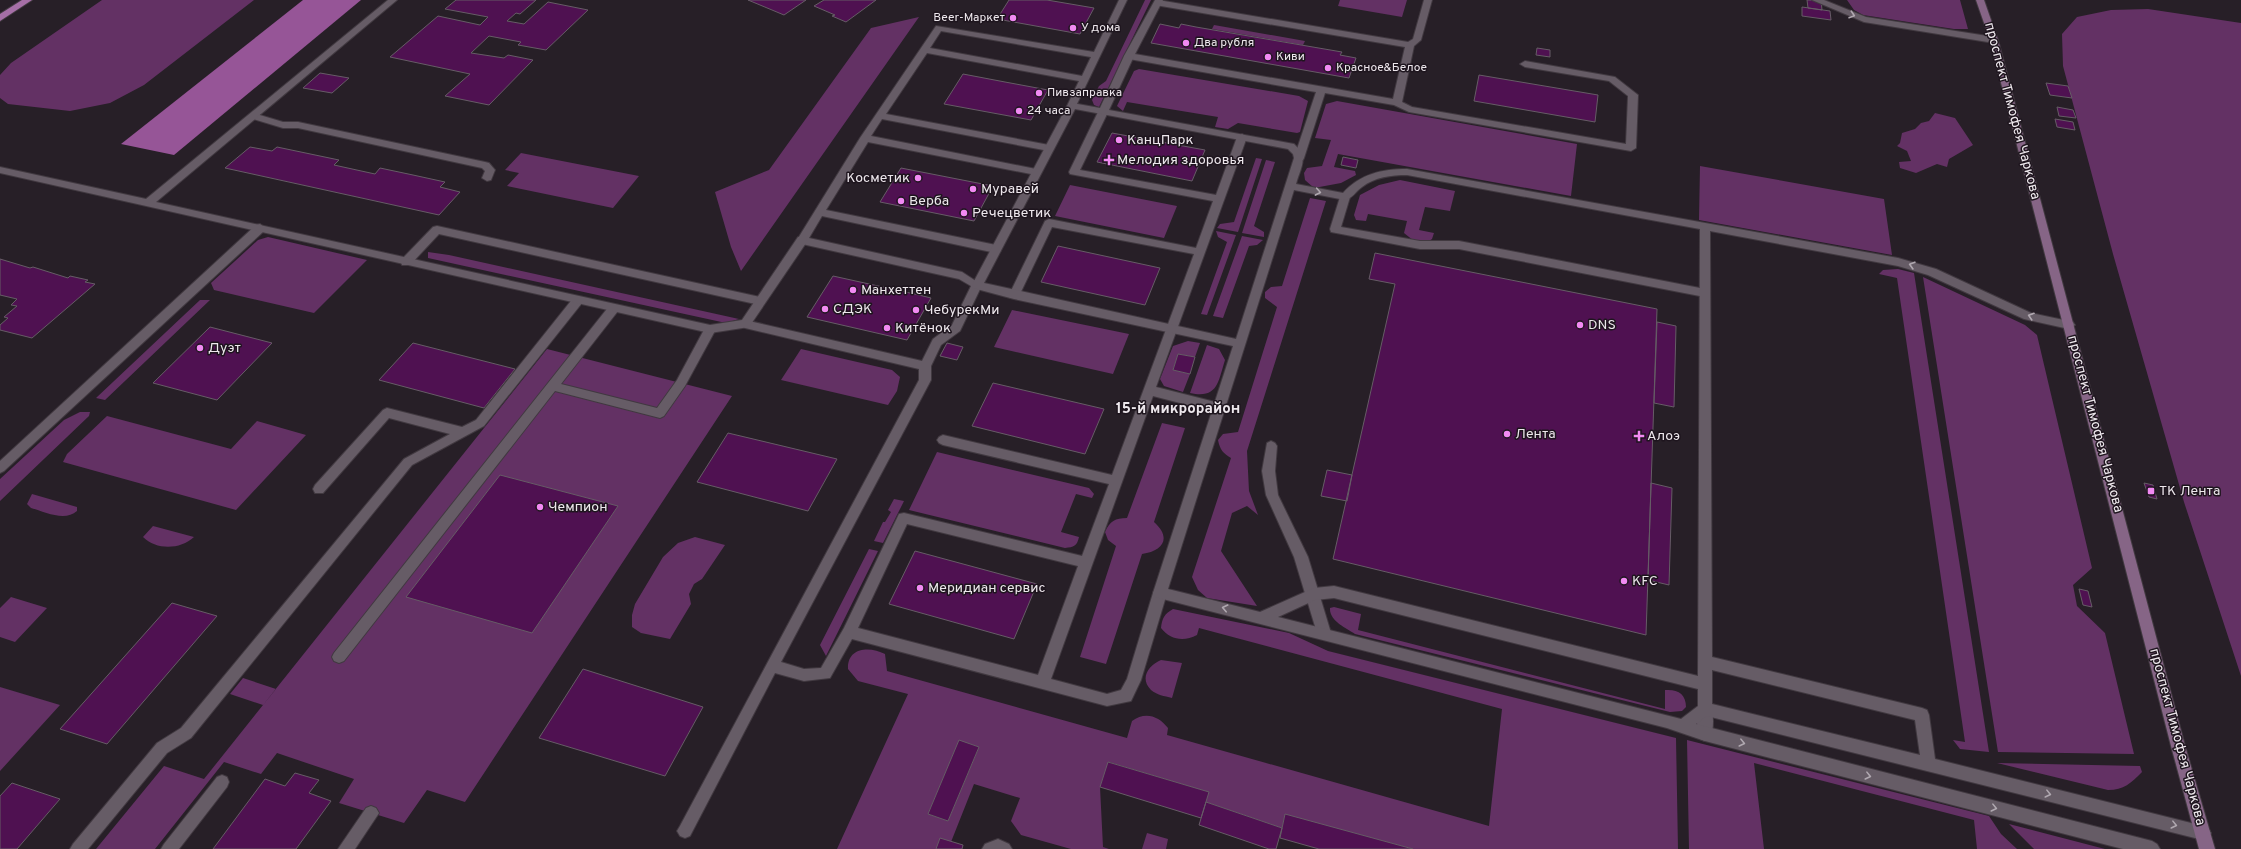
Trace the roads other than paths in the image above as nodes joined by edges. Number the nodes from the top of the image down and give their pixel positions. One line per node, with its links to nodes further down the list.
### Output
1 (28, 0): 8 (main road)
2 (393, 0): 20 (street)
3 (1123, 0): 12 (street)
4 (1428, 0): 10 (street)
5 (1816, 0): 9 (street, one-way to 9)
6 (1980, 0): 9 (main road, проспект Тимофея Чаркова)
7 (1159, 1): 10 (street); 13 (street)
8 (0, 18)
9 (1994, 40): 47 (main road, проспект Тимофея Чаркова)
10 (1410, 45): 17 (street)
11 (925, 50): 12 (street); 15 (street); 21 (street)
12 (1096, 55): 15 (street)
13 (1129, 56): 16 (street); 19 (street)
14 (1525, 64): 17 (street)
15 (1084, 79): 18 (street)
16 (1321, 90): 17 (street); 25 (street)
17 (1397, 103)
18 (1072, 106): 19 (street); 24 (street)
19 (1103, 112): 22 (street); 31 (street)
20 (253, 116): 28 (street); 32 (street)
21 (880, 116): 23 (street); 24 (street)
22 (1242, 137): 25 (street); 31 (street)
23 (866, 138): 27 (street); 33 (street)
24 (1049, 148): 27 (street)
25 (1299, 158): 29 (street)
26 (0, 170): 32 (street)
27 (1036, 172): 37 (street)
28 (487, 178)
29 (1291, 186): 30 (street, one-way to 30); 50 (street)
30 (1345, 197): 34 (street); 41 (street)
31 (1219, 199): 38 (street)
32 (149, 202): 35 (street)
33 (819, 212): 36 (street); 37 (street)
34 (1705, 227): 41 (street); 47 (street, one-way to 34)
35 (260, 228): 39 (street); 58 (street)
36 (802, 240): 40 (street); 44 (street)
37 (996, 249): 40 (street)
38 (1200, 252): 42 (street); 48 (street)
39 (406, 262): 43 (street); 44 (street)
40 (977, 285): 42 (street); 51 (street)
41 (1705, 293): 68 (street)
42 (1014, 295): 48 (street)
43 (578, 300): 45 (street); 55 (street)
44 (760, 301): 46 (street)
45 (614, 308): 49 (street); 52 (street)
46 (745, 324): 49 (street); 51 (street)
47 (2070, 325): 79 (main road, проспект Тимофея Чаркова)
48 (1172, 328): 50 (street); 53 (street)
49 (710, 329): 52 (street)
50 (1241, 344): 54 (street)
51 (925, 366): 69 (street)
52 (551, 386): 67 (street)
53 (1149, 390): 54 (street); 59 (street)
54 (1220, 408): 62 (street)
55 (462, 432): 60 (street); 80 (street)
56 (942, 440): 59 (street)
57 (1271, 446): 63 (street)
58 (0, 468)
59 (1116, 481): 61 (street)
60 (319, 488)
61 (1086, 562): 65 (street); 70 (street)
62 (1160, 593): 64 (street, one-way to 62); 70 (street)
63 (1314, 594): 64 (street); 66 (street); 71 (street)
64 (1263, 617): 66 (street)
65 (849, 632): 69 (street); 70 (street)
66 (1324, 633): 73 (street)
67 (339, 657)
68 (1706, 662): 71 (street); 75 (street)
69 (772, 666): 78 (street)
70 (1042, 683)
71 (1705, 684): 72 (street)
72 (1705, 709): 73 (street); 74 (street); 75 (street)
73 (1684, 725): 74 (street)
74 (1705, 734): 85 (street, one-way to 85)
75 (1928, 765): 79 (street, one-way to 79)
76 (222, 782): 81 (street)
77 (371, 813): 82 (street)
78 (685, 831)
79 (2203, 833): 86 (main road, проспект Тимофея Чаркова)
80 (78, 849)
81 (169, 849)
82 (346, 849)
83 (990, 849): 84 (street)
84 (1004, 849)
85 (2152, 849)
86 (2207, 849)

